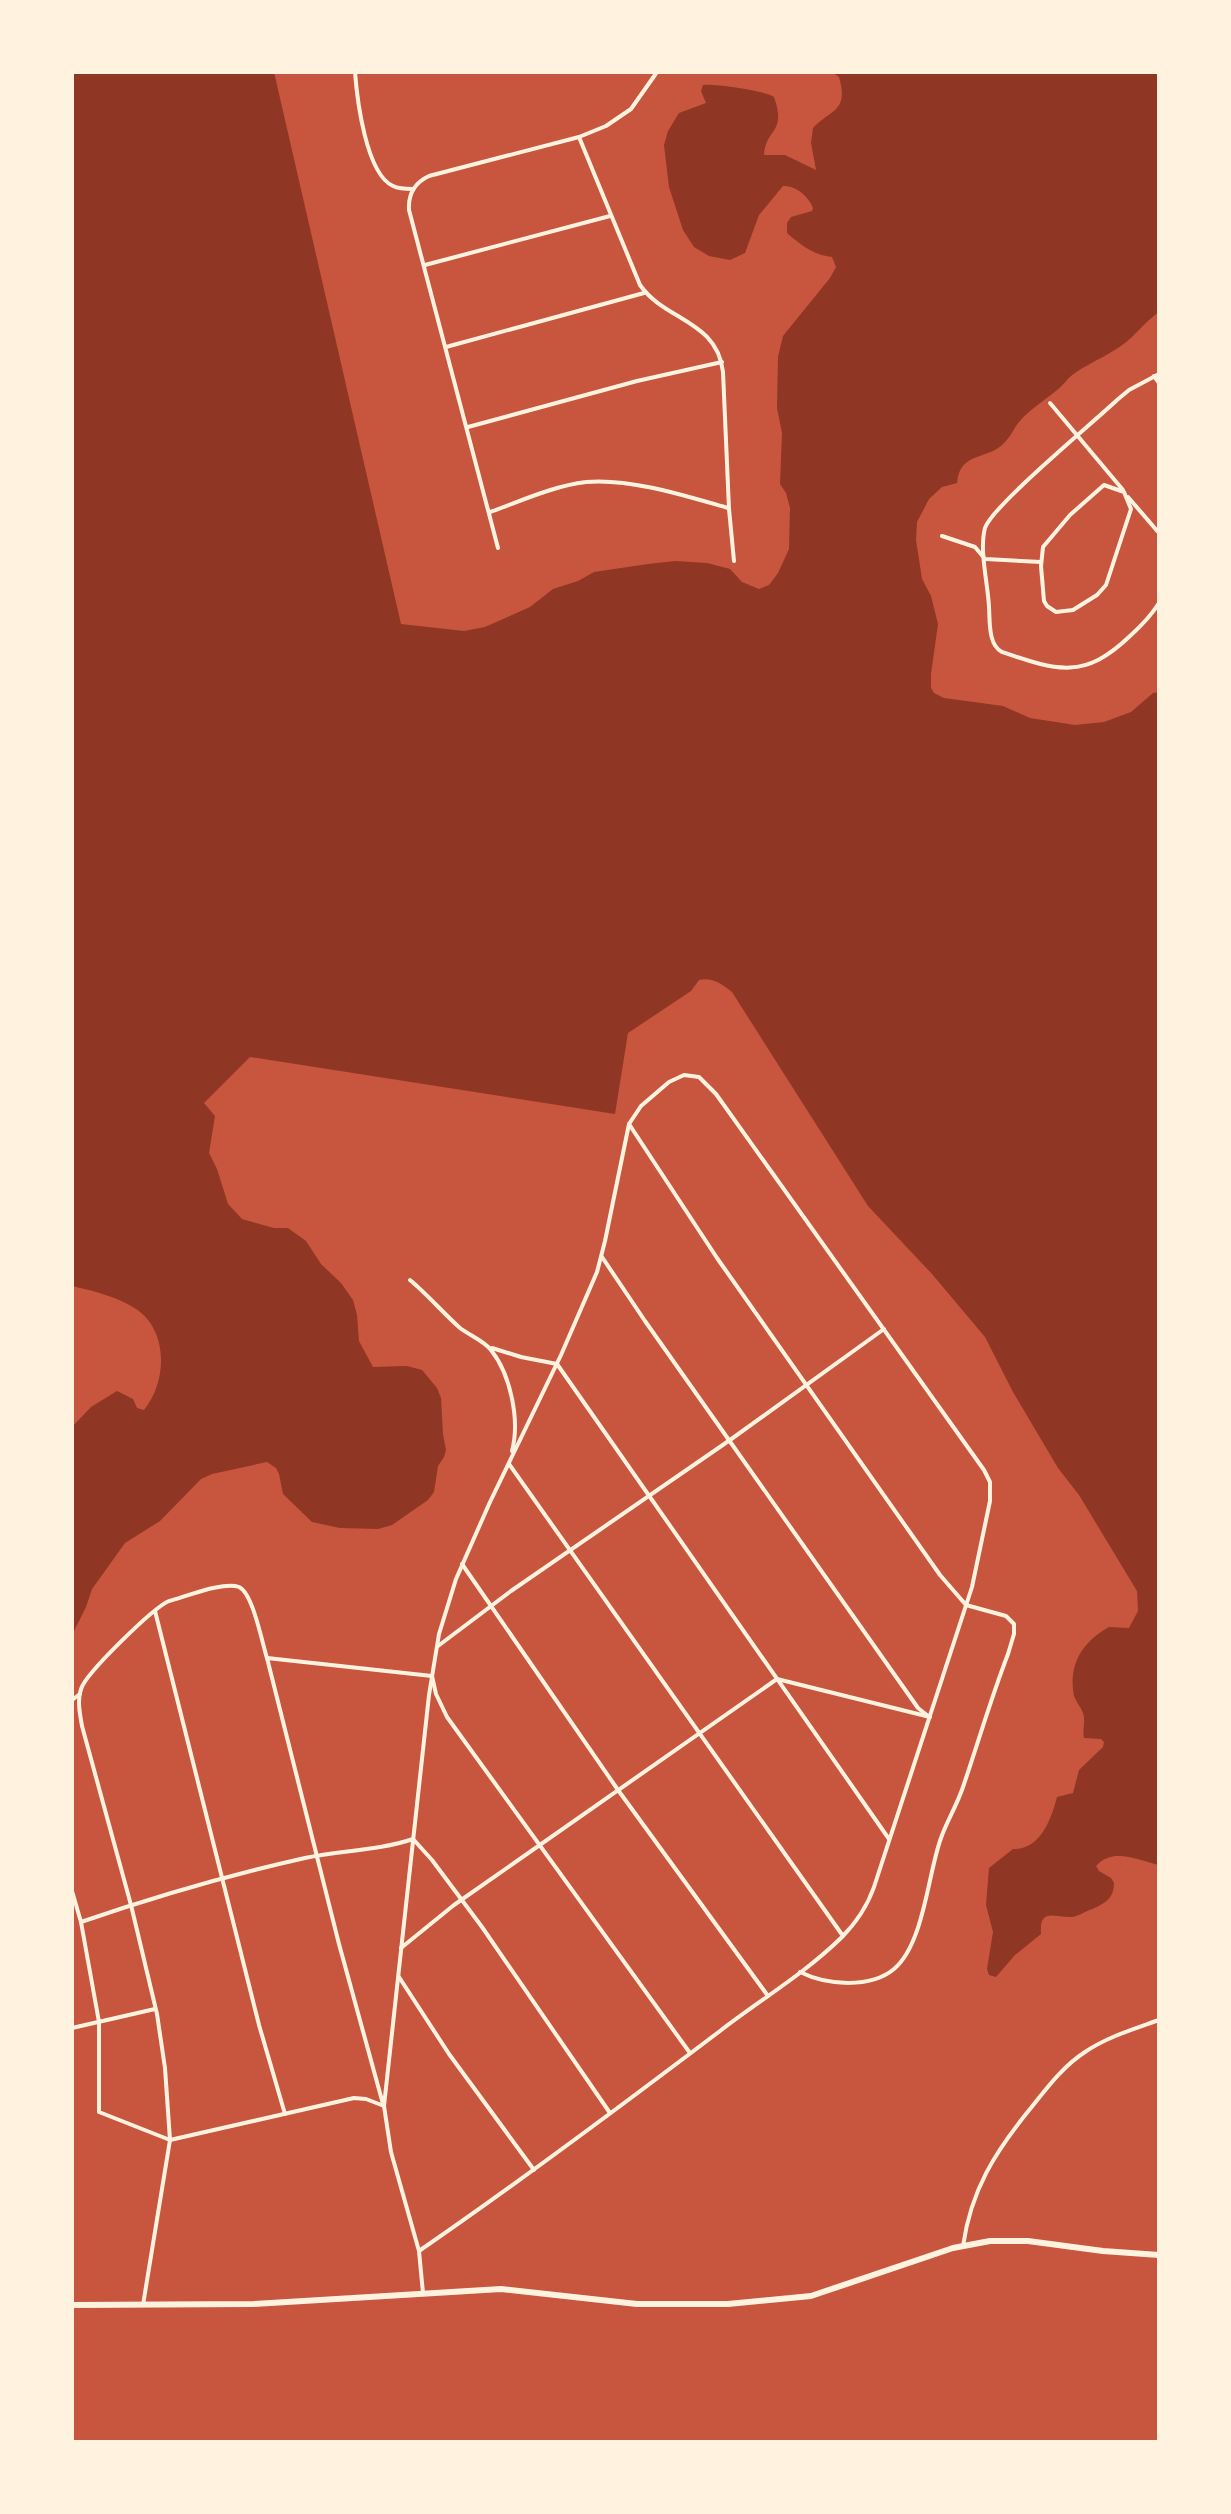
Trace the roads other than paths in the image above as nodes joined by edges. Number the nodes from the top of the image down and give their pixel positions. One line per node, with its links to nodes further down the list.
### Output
1 (355, 72): 4 (street)
2 (657, 72): 3 (street)
3 (579, 137): 4 (street); 5 (street)
4 (413, 189): 6 (street)
5 (610, 216): 6 (street); 7 (street)
6 (425, 265): 8 (street)
7 (645, 292): 8 (street); 9 (street)
8 (446, 347): 13 (street)
9 (722, 362): 13 (street); 16 (street)
10 (1156, 375): 11 (street); 14 (street)
11 (1159, 383)
12 (1050, 403): 14 (street)
13 (468, 427): 17 (street)
14 (1077, 437): 15 (street); 21 (street)
15 (1124, 492): 18 (street); 23 (street); 23 (street)
16 (729, 509): 17 (street); 22 (street)
17 (490, 512): 20 (street)
18 (1159, 533)
19 (942, 536): 21 (street)
20 (498, 548)
21 (985, 559): 23 (street); 24 (street)
22 (734, 561)
23 (1041, 562)
24 (1159, 603)
25 (629, 1124): 26 (street); 28 (street); 31 (street)
26 (602, 1256): 30 (street); 32 (street)
27 (410, 1280): 29 (street)
28 (884, 1329): 31 (street); 37 (street)
29 (489, 1348): 30 (street); 33 (street)
30 (557, 1364): 33 (street); 34 (street)
31 (805, 1384): 32 (street); 37 (street)
32 (730, 1440): 34 (street); 46 (street)
33 (509, 1463): 35 (street); 36 (street)
34 (650, 1496): 35 (street); 43 (street)
35 (569, 1551): 38 (street); 47 (street)
36 (462, 1564): 38 (street); 40 (street)
37 (966, 1605): 46 (street); 60 (street)
38 (491, 1606): 40 (street); 48 (street)
39 (155, 1611): 41 (street); 44 (street); 53 (street)
40 (436, 1647): 42 (street)
41 (267, 1658): 42 (street); 52 (street)
42 (432, 1676): 49 (street); 51 (street)
43 (777, 1679): 46 (street); 47 (street); 50 (street)
44 (80, 1694): 45 (street); 56 (street)
45 (72, 1700)
46 (930, 1717): 50 (street)
47 (698, 1734): 48 (street); 58 (street)
48 (618, 1790): 51 (street); 62 (street)
49 (413, 1839): 52 (street); 55 (street); 59 (street)
50 (889, 1839): 58 (street)
51 (541, 1845): 55 (street); 67 (street)
52 (316, 1856): 53 (street); 68 (street)
53 (223, 1879): 56 (street); 70 (street)
54 (72, 1891): 57 (street)
55 (461, 1899): 59 (street); 69 (street)
56 (131, 1905): 57 (street); 63 (street)
57 (81, 1922): 65 (street)
58 (843, 1936): 60 (street)
59 (401, 1948): 61 (street)
60 (800, 1972): 62 (street)
61 (398, 1975): 68 (street); 72 (street)
62 (769, 1996): 67 (street)
63 (156, 2009): 65 (street); 71 (street)
64 (1159, 2020): 73 (street)
65 (99, 2022): 66 (street); 71 (street)
66 (72, 2028)
67 (690, 2053): 69 (street)
68 (384, 2106): 70 (street); 74 (street)
69 (610, 2113): 72 (street)
70 (285, 2114): 71 (street)
71 (170, 2140): 78 (street)
72 (534, 2170): 74 (street)
73 (963, 2246): 75 (street); 76 (street)
74 (419, 2251): 76 (street)
75 (1159, 2255)
76 (423, 2293): 78 (street)
77 (72, 2305): 78 (street)
78 (143, 2305)

